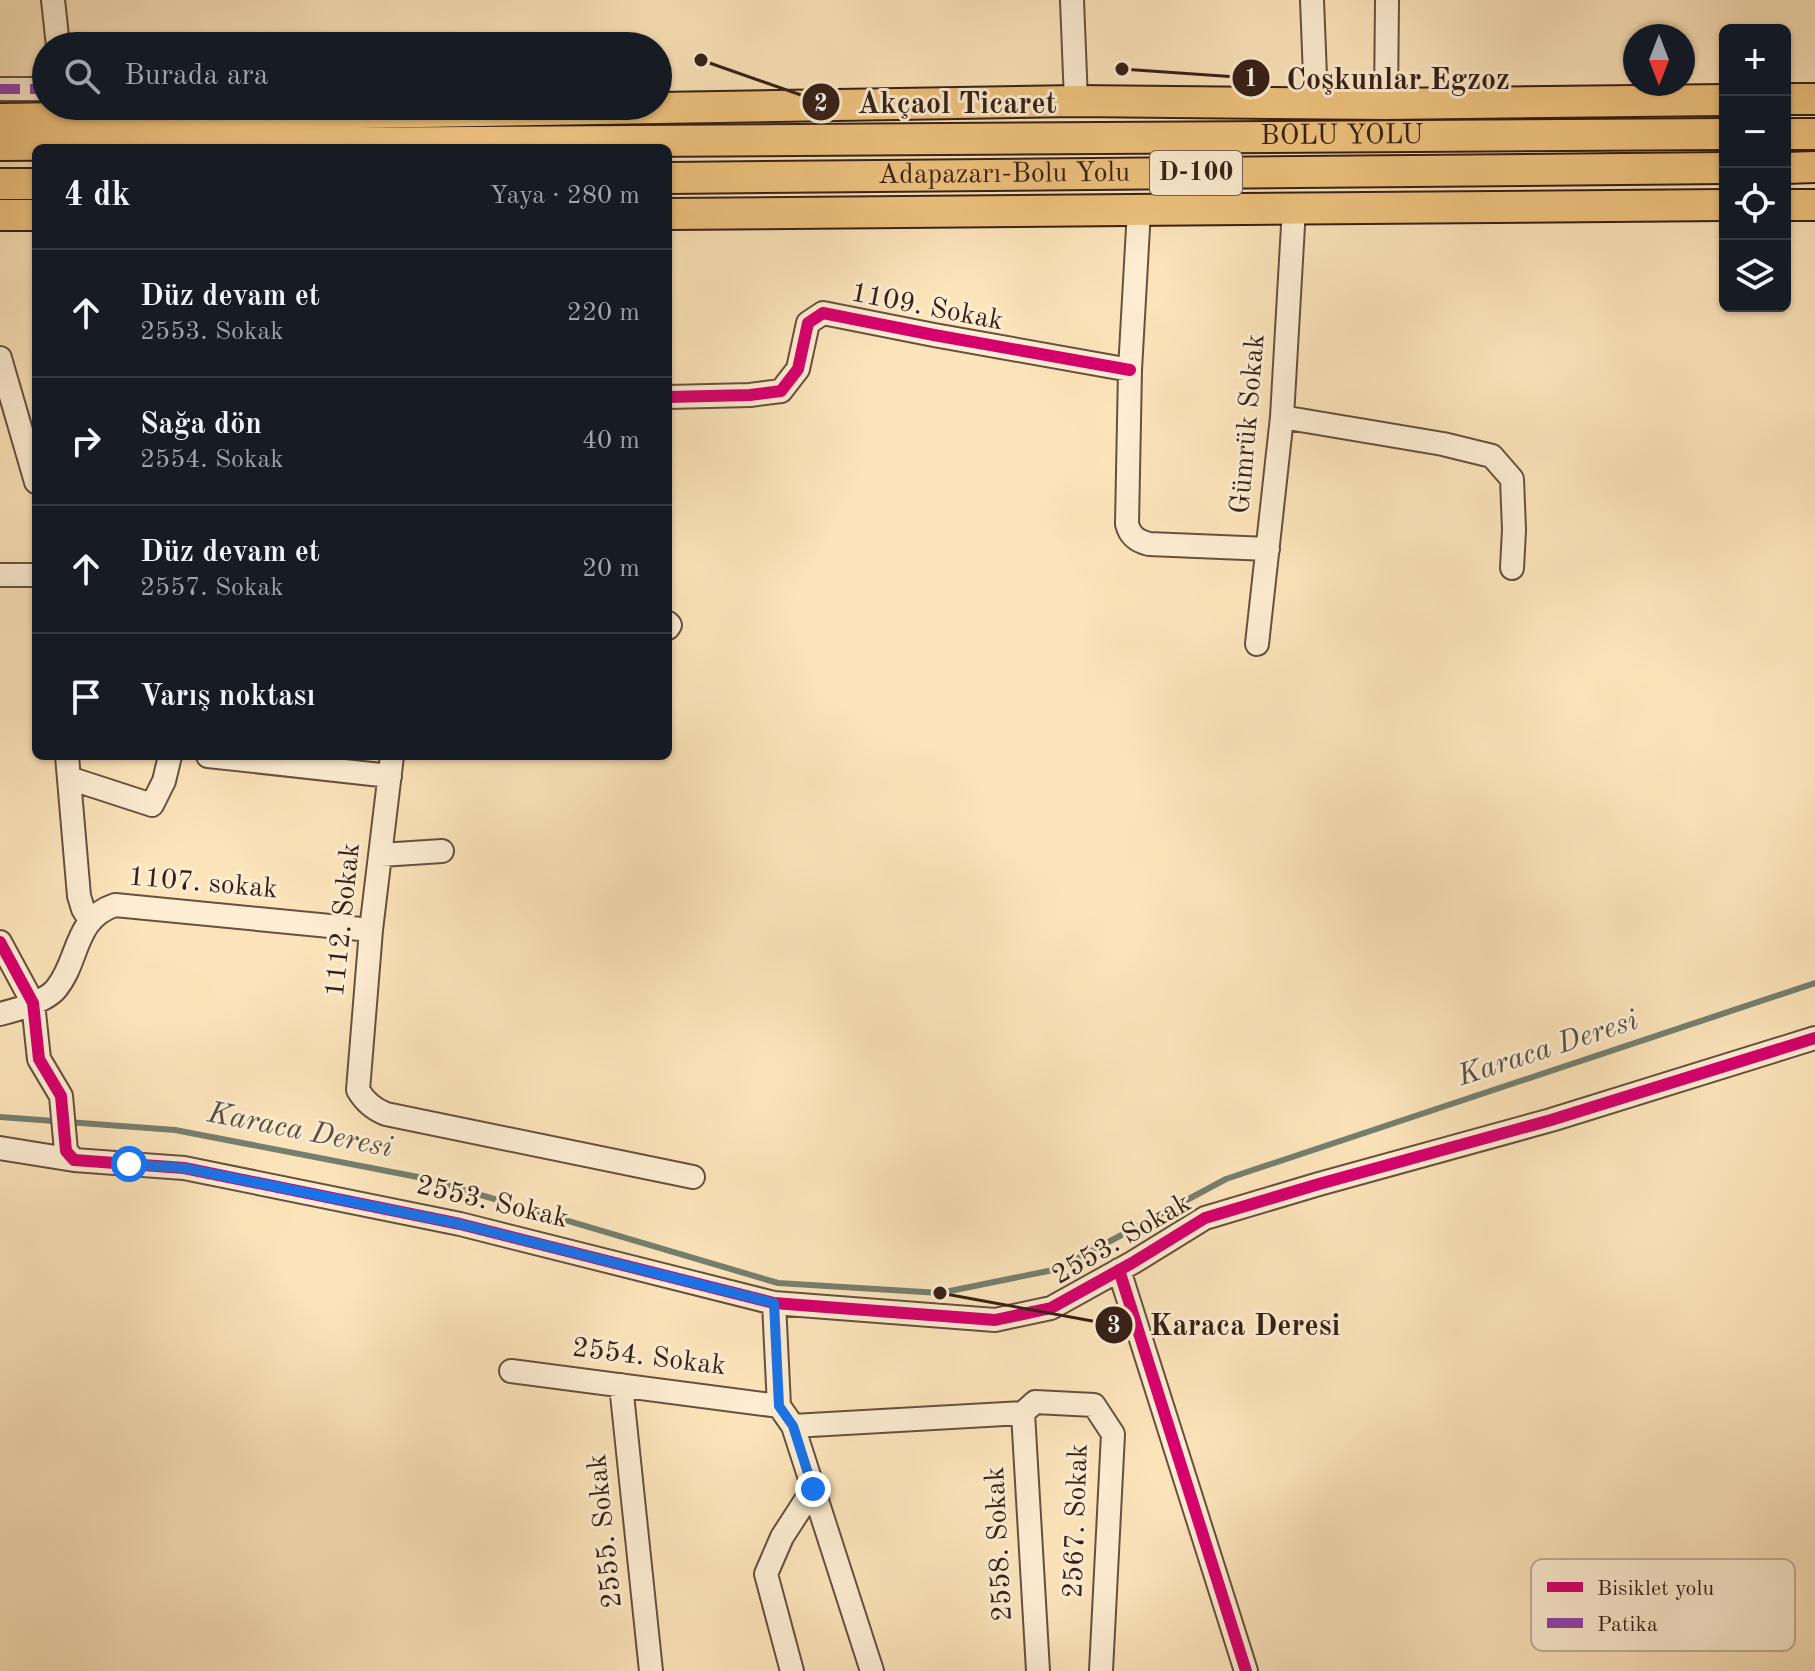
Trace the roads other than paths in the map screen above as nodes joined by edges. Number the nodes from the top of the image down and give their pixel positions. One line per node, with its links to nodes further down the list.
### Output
1 (53, 0): 5 (street)
2 (1072, 0): 11 (street)
3 (1312, 0): 12 (street)
4 (1387, 0): 13 (street)
5 (56, 32)
6 (0, 89): 7 (street)
7 (32, 89)
8 (1791, 99): 9 (highway)
9 (1815, 99)
10 (1719, 100): 13 (highway)
11 (1076, 101): 12 (highway); 14 (highway)
12 (1316, 102): 13 (highway)
13 (1386, 104)
14 (672, 106)
15 (32, 116): 16 (highway)
16 (0, 119)
17 (1719, 134): 20 (highway, BOLU YOLU / D-100)
18 (1791, 134): 19 (highway)
19 (1815, 134)
20 (226, 144)
21 (0, 145): 22 (highway, BOLU YOLU / D-100)
22 (32, 145)
23 (1815, 167): 25 (highway)
24 (1719, 168): 26 (highway, Adapazarı-Bolu Yolu / D-100)
25 (1791, 168)
26 (672, 178)
27 (0, 184): 28 (highway)
28 (32, 184)
29 (1719, 205): 32 (highway)
30 (1791, 205): 31 (highway)
31 (1815, 205)
32 (1294, 208): 33 (highway); 40 (street, Gümrük Sokak)
33 (1139, 210): 34 (highway); 38 (street)
34 (672, 214)
35 (0, 215): 36 (highway)
36 (32, 215)
37 (0, 358): 41 (street)
38 (1130, 370): 39 (street, 1109. Sokak); 42 (street)
39 (672, 397)
40 (1282, 417): 42 (street, Gümrük Sokak); 43 (street)
41 (32, 468)
42 (1268, 549): 46 (street, Gümrük Sokak)
43 (1512, 568)
44 (0, 575): 45 (street)
45 (32, 575)
46 (1257, 644)
47 (169, 760): 50 (street)
48 (281, 760): 49 (street)
49 (391, 766): 52 (street, 1112. Sokak)
50 (68, 767): 53 (street)
51 (442, 851): 52 (street)
52 (381, 855): 54 (street, 1112. Sokak)
53 (90, 920): 54 (street, 1107. sokak); 56 (street)
54 (371, 930): 61 (street, 1112. Sokak)
55 (0, 942): 56 (street)
56 (33, 1003): 57 (street); 60 (street)
57 (0, 1014)
58 (1815, 1038): 62 (street, 2553. Sokak)
59 (0, 1148): 60 (street, 2553. Sokak)
60 (70, 1155): 63 (street, 2553. Sokak)
61 (693, 1177)
62 (1119, 1270): 63 (street, 2553. Sokak); 75 (street)
63 (774, 1303): 66 (street)
64 (511, 1371): 65 (street, 2554. Sokak)
65 (621, 1385): 66 (street, 2554. Sokak); 70 (street, 2555. Sokak)
66 (779, 1406): 68 (street)
67 (1023, 1413): 68 (street); 73 (street, 2558. Sokak); 74 (street, 2567. Sokak)
68 (793, 1426): 69 (street)
69 (813, 1489): 71 (street); 72 (street)
70 (651, 1671)
71 (792, 1671)
72 (872, 1671)
73 (1038, 1671)
74 (1101, 1671)
75 (1246, 1671)

